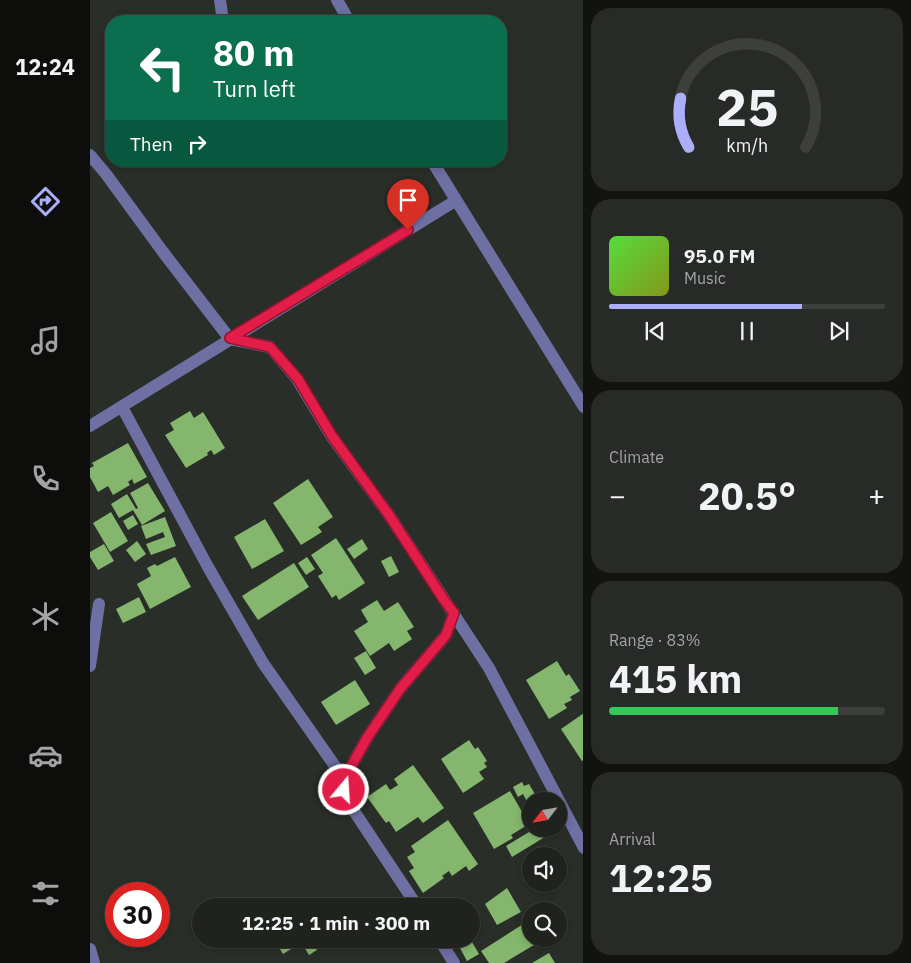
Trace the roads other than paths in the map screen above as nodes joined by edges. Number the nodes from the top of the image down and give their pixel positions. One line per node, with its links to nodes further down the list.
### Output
1 (220, 0): 3 (street)
2 (337, 0): 4 (street)
3 (222, 15)
4 (346, 15)
5 (90, 155): 8 (street)
6 (436, 167): 7 (street)
7 (455, 200): 8 (street); 9 (street)
8 (230, 338): 10 (street); 13 (street)
9 (583, 405)
10 (122, 407): 11 (street); 15 (street)
11 (90, 426)
12 (99, 604): 14 (street)
13 (454, 613): 15 (street); 16 (street)
14 (90, 666)
15 (344, 779): 17 (street)
16 (583, 846)
17 (412, 898)
18 (445, 948): 21 (street)
19 (90, 949): 20 (street)
20 (94, 963)
21 (454, 963)

